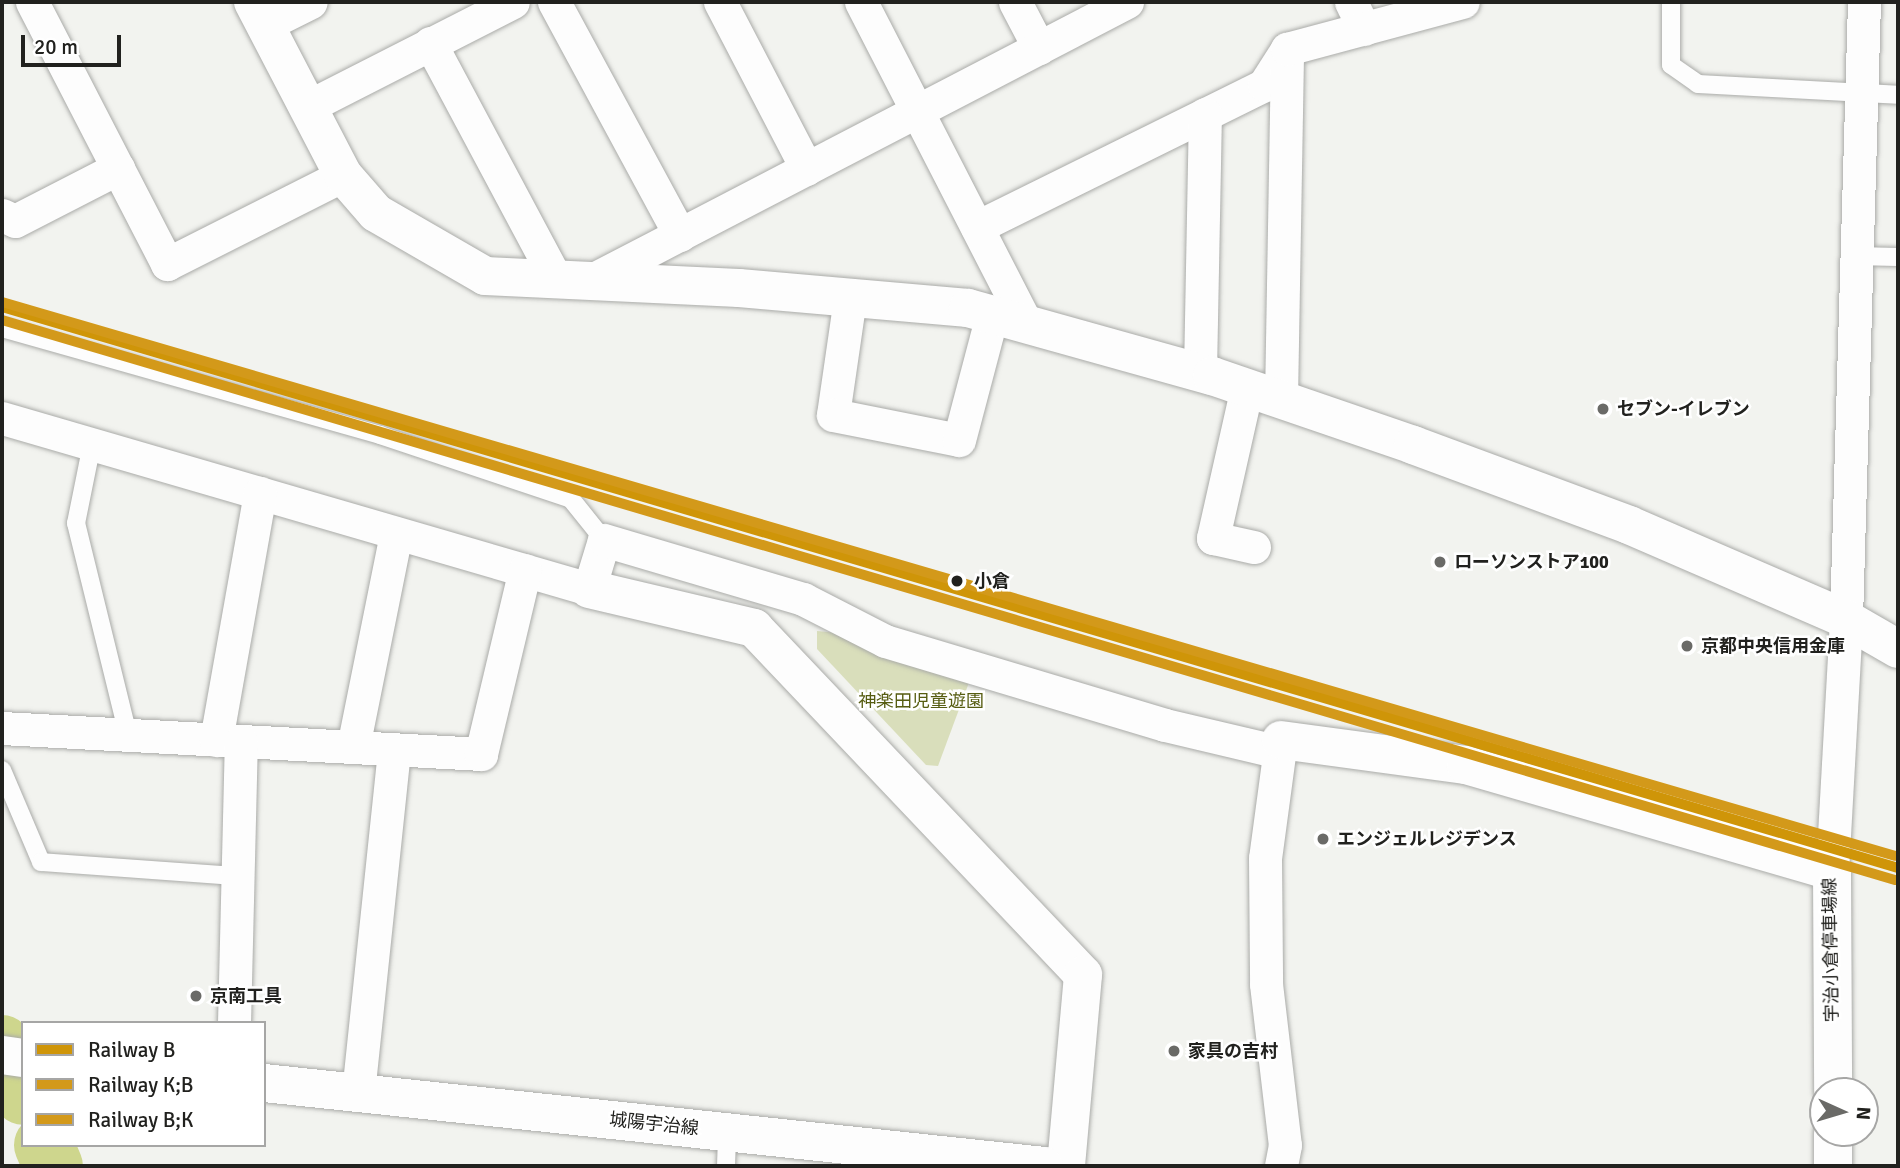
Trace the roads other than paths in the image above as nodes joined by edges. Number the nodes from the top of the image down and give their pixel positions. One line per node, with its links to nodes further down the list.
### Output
1 (32, 2): 22 (street)
2 (312, 2): 12 (street)
3 (513, 2): 14 (street)
4 (554, 2): 27 (street)
5 (720, 2): 23 (street)
6 (862, 2): 20 (street)
7 (1015, 2): 15 (street)
8 (1127, 2): 15 (street)
9 (1463, 2): 13 (street)
10 (1671, 2): 17 (lane)
11 (1864, 2): 17 (street)
12 (259, 13): 19 (street)
13 (1357, 15): 16 (street)
14 (430, 43): 19 (street); 30 (street)
15 (1039, 48): 20 (street)
16 (1287, 49): 21 (street); 35 (street)
17 (1860, 92): 18 (lane); 28 (street)
18 (1898, 95)
19 (307, 107): 24 (street)
20 (917, 111): 23 (street); 26 (street)
21 (1205, 114): 26 (street); 34 (street)
22 (118, 168): 24 (street); 25 (street)
23 (807, 169): 27 (street)
24 (343, 175): 30 (street)
25 (2, 215)
26 (977, 227): 32 (street)
27 (680, 234): 30 (street)
28 (1856, 256): 29 (lane); 44 (street)
29 (1898, 257)
30 (574, 280): 31 (street)
31 (850, 298): 32 (street); 32 (street)
32 (1010, 320): 34 (street)
33 (2, 328): 40 (lane)
34 (1200, 372): 35 (street)
35 (1264, 393): 41 (street); 44 (street)
36 (2, 418): 37 (street)
37 (92, 444): 38 (street); 47 (lane)
38 (260, 493): 39 (street); 48 (street)
39 (396, 533): 42 (street); 50 (street)
40 (604, 540): 43 (street); 49 (street)
41 (1254, 547)
42 (525, 570): 43 (street); 51 (street)
43 (589, 589): 64 (street)
44 (1846, 619): 45 (street); 53 (street)
45 (1898, 649)
46 (2, 728): 47 (street)
47 (128, 735): 48 (street)
48 (229, 740): 50 (street); 54 (street)
49 (1280, 746): 53 (street, 宇治小倉停車場線); 65 (street)
50 (353, 747): 51 (street)
51 (394, 750): 60 (street)
52 (2, 770): 54 (lane)
53 (1832, 871): 58 (street, 宇治小倉停車場線)
54 (237, 876): 55 (street)
55 (234, 1021)
56 (2, 1055): 57 (street)
57 (21, 1058)
58 (1833, 1077)
59 (266, 1083): 60 (street, 城陽宇治線)
60 (358, 1093): 62 (street, 城陽宇治線)
61 (1833, 1147): 66 (street)
62 (727, 1149): 63 (street, 城陽宇治線)
63 (1044, 1166)
64 (1066, 1166)
65 (1281, 1166)
66 (1833, 1166)

